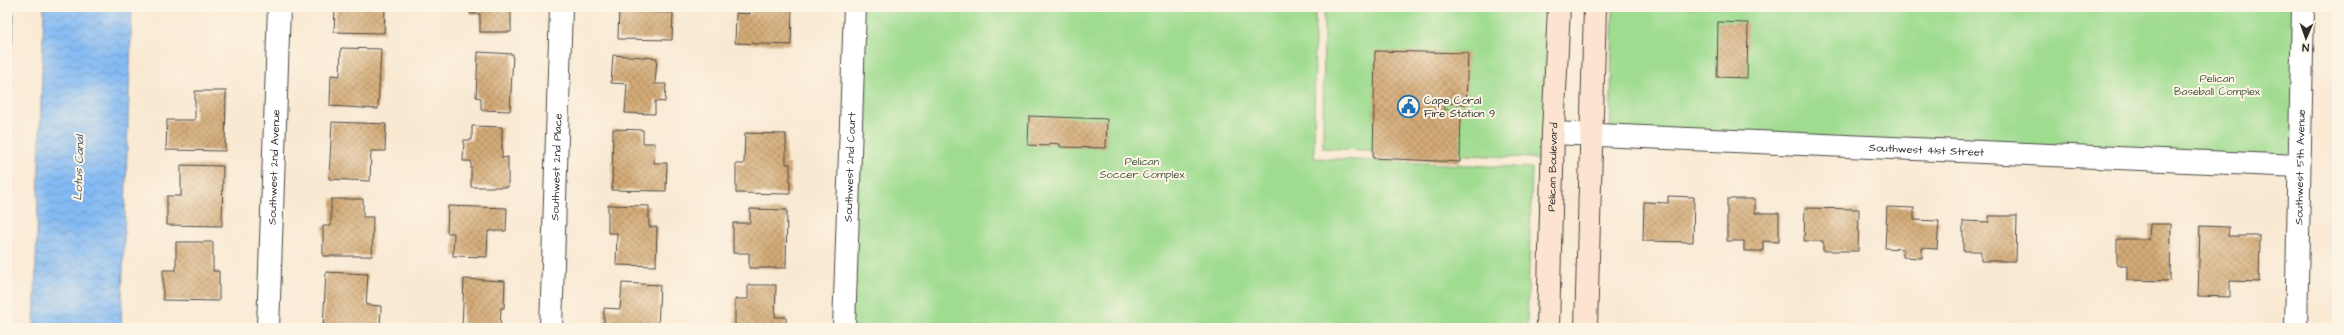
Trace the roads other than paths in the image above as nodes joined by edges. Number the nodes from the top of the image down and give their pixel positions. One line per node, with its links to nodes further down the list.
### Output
1 (279, 7): 10 (street, Southwest 2nd Avenue)
2 (561, 7): 11 (street, Southwest 2nd Place)
3 (855, 7): 12 (street, Southwest 2nd Court)
4 (1559, 7): 7 (street, Pelican Boulevard)
5 (1595, 7): 8 (street)
6 (2303, 7): 9 (street, Southwest 5th Avenue)
7 (1553, 133): 8 (street, Southwest 41st Street); 13 (street, Pelican Boulevard)
8 (1592, 134): 9 (street, Southwest 41st Street); 14 (street)
9 (2299, 166): 15 (street, Southwest 5th Avenue)
10 (268, 328)
11 (551, 328)
12 (844, 328)
13 (1548, 328)
14 (1586, 328)
15 (2296, 328)

